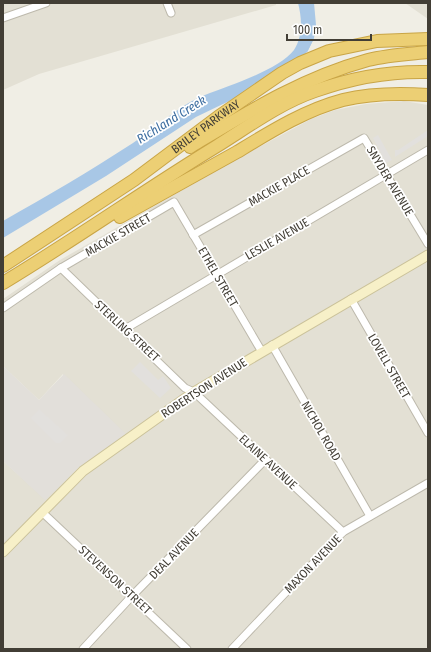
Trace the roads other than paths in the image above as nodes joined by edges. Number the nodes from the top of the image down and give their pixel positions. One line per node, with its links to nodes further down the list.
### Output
1 (46, 3): 4 (street)
2 (167, 3): 3 (street)
3 (170, 13)
4 (3, 18)
5 (428, 39): 14 (highway, BRILEY PARKWAY)
6 (428, 52): 7 (highway)
7 (396, 56): 8 (highway); 14 (highway)
8 (428, 56)
9 (428, 72): 19 (highway, BRILEY PARKWAY)
10 (428, 95): 19 (highway)
11 (364, 138): 13 (street, SNYDER AVENUE); 16 (street, MACKIE PLACE)
12 (428, 150): 13 (street, LESLIE AVENUE)
13 (386, 176): 17 (street, SNYDER AVENUE); 22 (street, LESLIE AVENUE)
14 (134, 180): 20 (highway, BRILEY PARKWAY)
15 (174, 202): 16 (street, ETHEL STREET); 21 (street, MACKIE STREET)
16 (194, 235): 22 (street, ETHEL STREET)
17 (428, 244)
18 (428, 255): 24 (street, ROBERTSON AVENUE)
19 (40, 261): 23 (highway, BRILEY PARKWAY)
20 (3, 266)
21 (61, 268): 25 (street, MACKIE STREET); 26 (street, STERLING STREET)
22 (216, 274): 26 (street, LESLIE AVENUE); 28 (street, ETHEL STREET)
23 (3, 283)
24 (351, 299): 27 (street, ROBERTSON AVENUE); 30 (street, LOVELL STREET)
25 (3, 308)
26 (125, 329): 29 (street, STERLING STREET)
27 (272, 346): 28 (street, ROBERTSON AVENUE); 34 (street, NICHOL ROAD)
28 (262, 352): 29 (street, ROBERTSON AVENUE)
29 (194, 392): 31 (street, ELAINE AVENUE); 33 (street, ROBERTSON AVENUE)
30 (428, 433)
31 (265, 460): 35 (street, ELAINE AVENUE); 37 (street, DEAL AVENUE)
32 (428, 483): 34 (street, MAXON AVENUE)
33 (42, 512): 36 (street, ROBERTSON AVENUE); 37 (street, STEVENSON STREET)
34 (370, 516): 35 (street, MAXON AVENUE)
35 (343, 532): 40 (street, MAXON AVENUE)
36 (3, 552)
37 (132, 596): 38 (street, DEAL AVENUE); 39 (street, STEVENSON STREET)
38 (84, 649)
39 (187, 649)
40 (232, 649)

